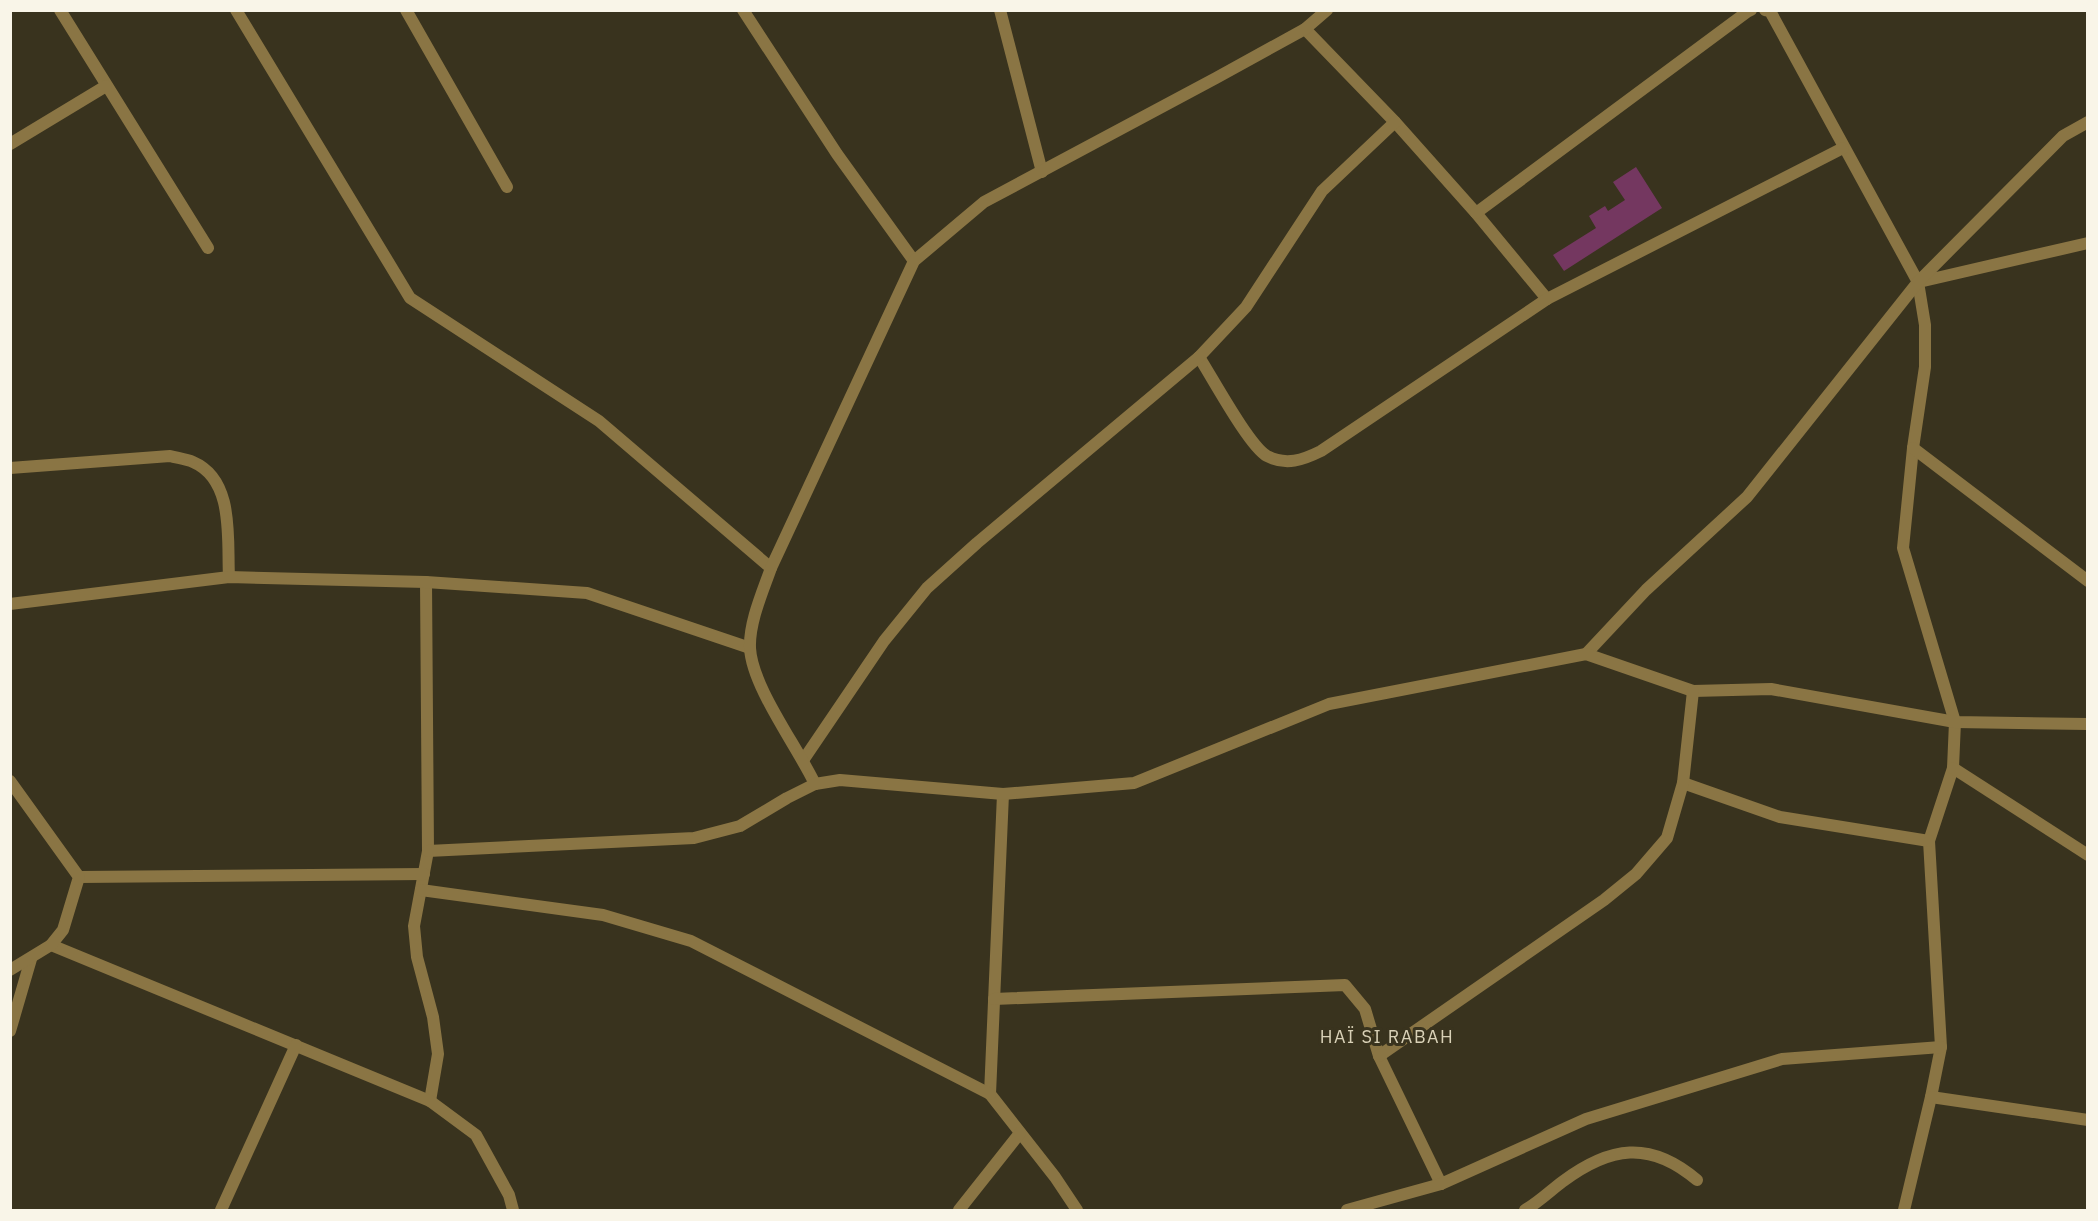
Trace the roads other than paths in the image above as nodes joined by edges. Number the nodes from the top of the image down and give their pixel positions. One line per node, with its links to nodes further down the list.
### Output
1 (60, 10): 10 (street)
2 (236, 10): 26 (street)
3 (406, 10): 16 (street)
4 (742, 10): 20 (street)
5 (1000, 10): 15 (street)
6 (1327, 10): 9 (street)
7 (1751, 10): 17 (street)
8 (1766, 10): 14 (street)
9 (1305, 29): 11 (street); 15 (street)
10 (106, 86): 13 (street); 19 (street)
11 (1395, 122): 17 (street); 23 (street)
12 (2088, 122): 21 (street)
13 (10, 144)
14 (1843, 148): 21 (street); 22 (street)
15 (1042, 172): 20 (street)
16 (507, 187)
17 (1476, 213): 22 (street)
18 (2088, 243): 21 (street)
19 (208, 248)
20 (915, 261): 26 (street)
21 (1918, 282): 24 (street); 32 (street)
22 (1547, 299): 23 (street)
23 (1199, 357): 36 (street)
24 (1913, 448): 28 (street); 34 (street)
25 (10, 468): 27 (street)
26 (771, 568): 31 (street)
27 (229, 578): 29 (street); 30 (street)
28 (2088, 581)
29 (426, 582): 31 (street); 43 (street)
30 (10, 604)
31 (750, 648): 36 (street)
32 (1586, 654): 33 (street); 41 (street)
33 (1693, 691): 34 (street); 39 (street)
34 (1955, 722): 35 (street); 37 (street)
35 (2088, 724)
36 (804, 759): 40 (street)
37 (1953, 768): 42 (street); 44 (street)
38 (10, 781): 46 (street)
39 (1683, 783): 42 (street); 55 (street)
40 (815, 784): 41 (street); 43 (street)
41 (1003, 794): 51 (street)
42 (1929, 841): 54 (street)
43 (428, 851): 45 (street)
44 (2088, 855)
45 (424, 874): 46 (street); 47 (street)
46 (79, 877): 48 (street)
47 (421, 890): 56 (street); 58 (street)
48 (51, 945): 49 (street); 53 (street)
49 (31, 959): 50 (street); 52 (street)
50 (10, 970)
51 (994, 999): 55 (street); 56 (street)
52 (10, 1031)
53 (296, 1045): 58 (street); 63 (street)
54 (1941, 1047): 57 (street); 62 (street)
55 (1379, 1056): 62 (street)
56 (990, 1094): 60 (street)
57 (1931, 1097): 59 (street); 69 (street)
58 (430, 1101): 64 (street)
59 (2088, 1120)
60 (1020, 1133): 65 (street); 66 (street)
61 (1697, 1180): 68 (street)
62 (1441, 1184): 67 (street)
63 (221, 1210)
64 (513, 1210)
65 (959, 1210)
66 (1077, 1210)
67 (1347, 1210)
68 (1525, 1210)
69 (1904, 1210)

